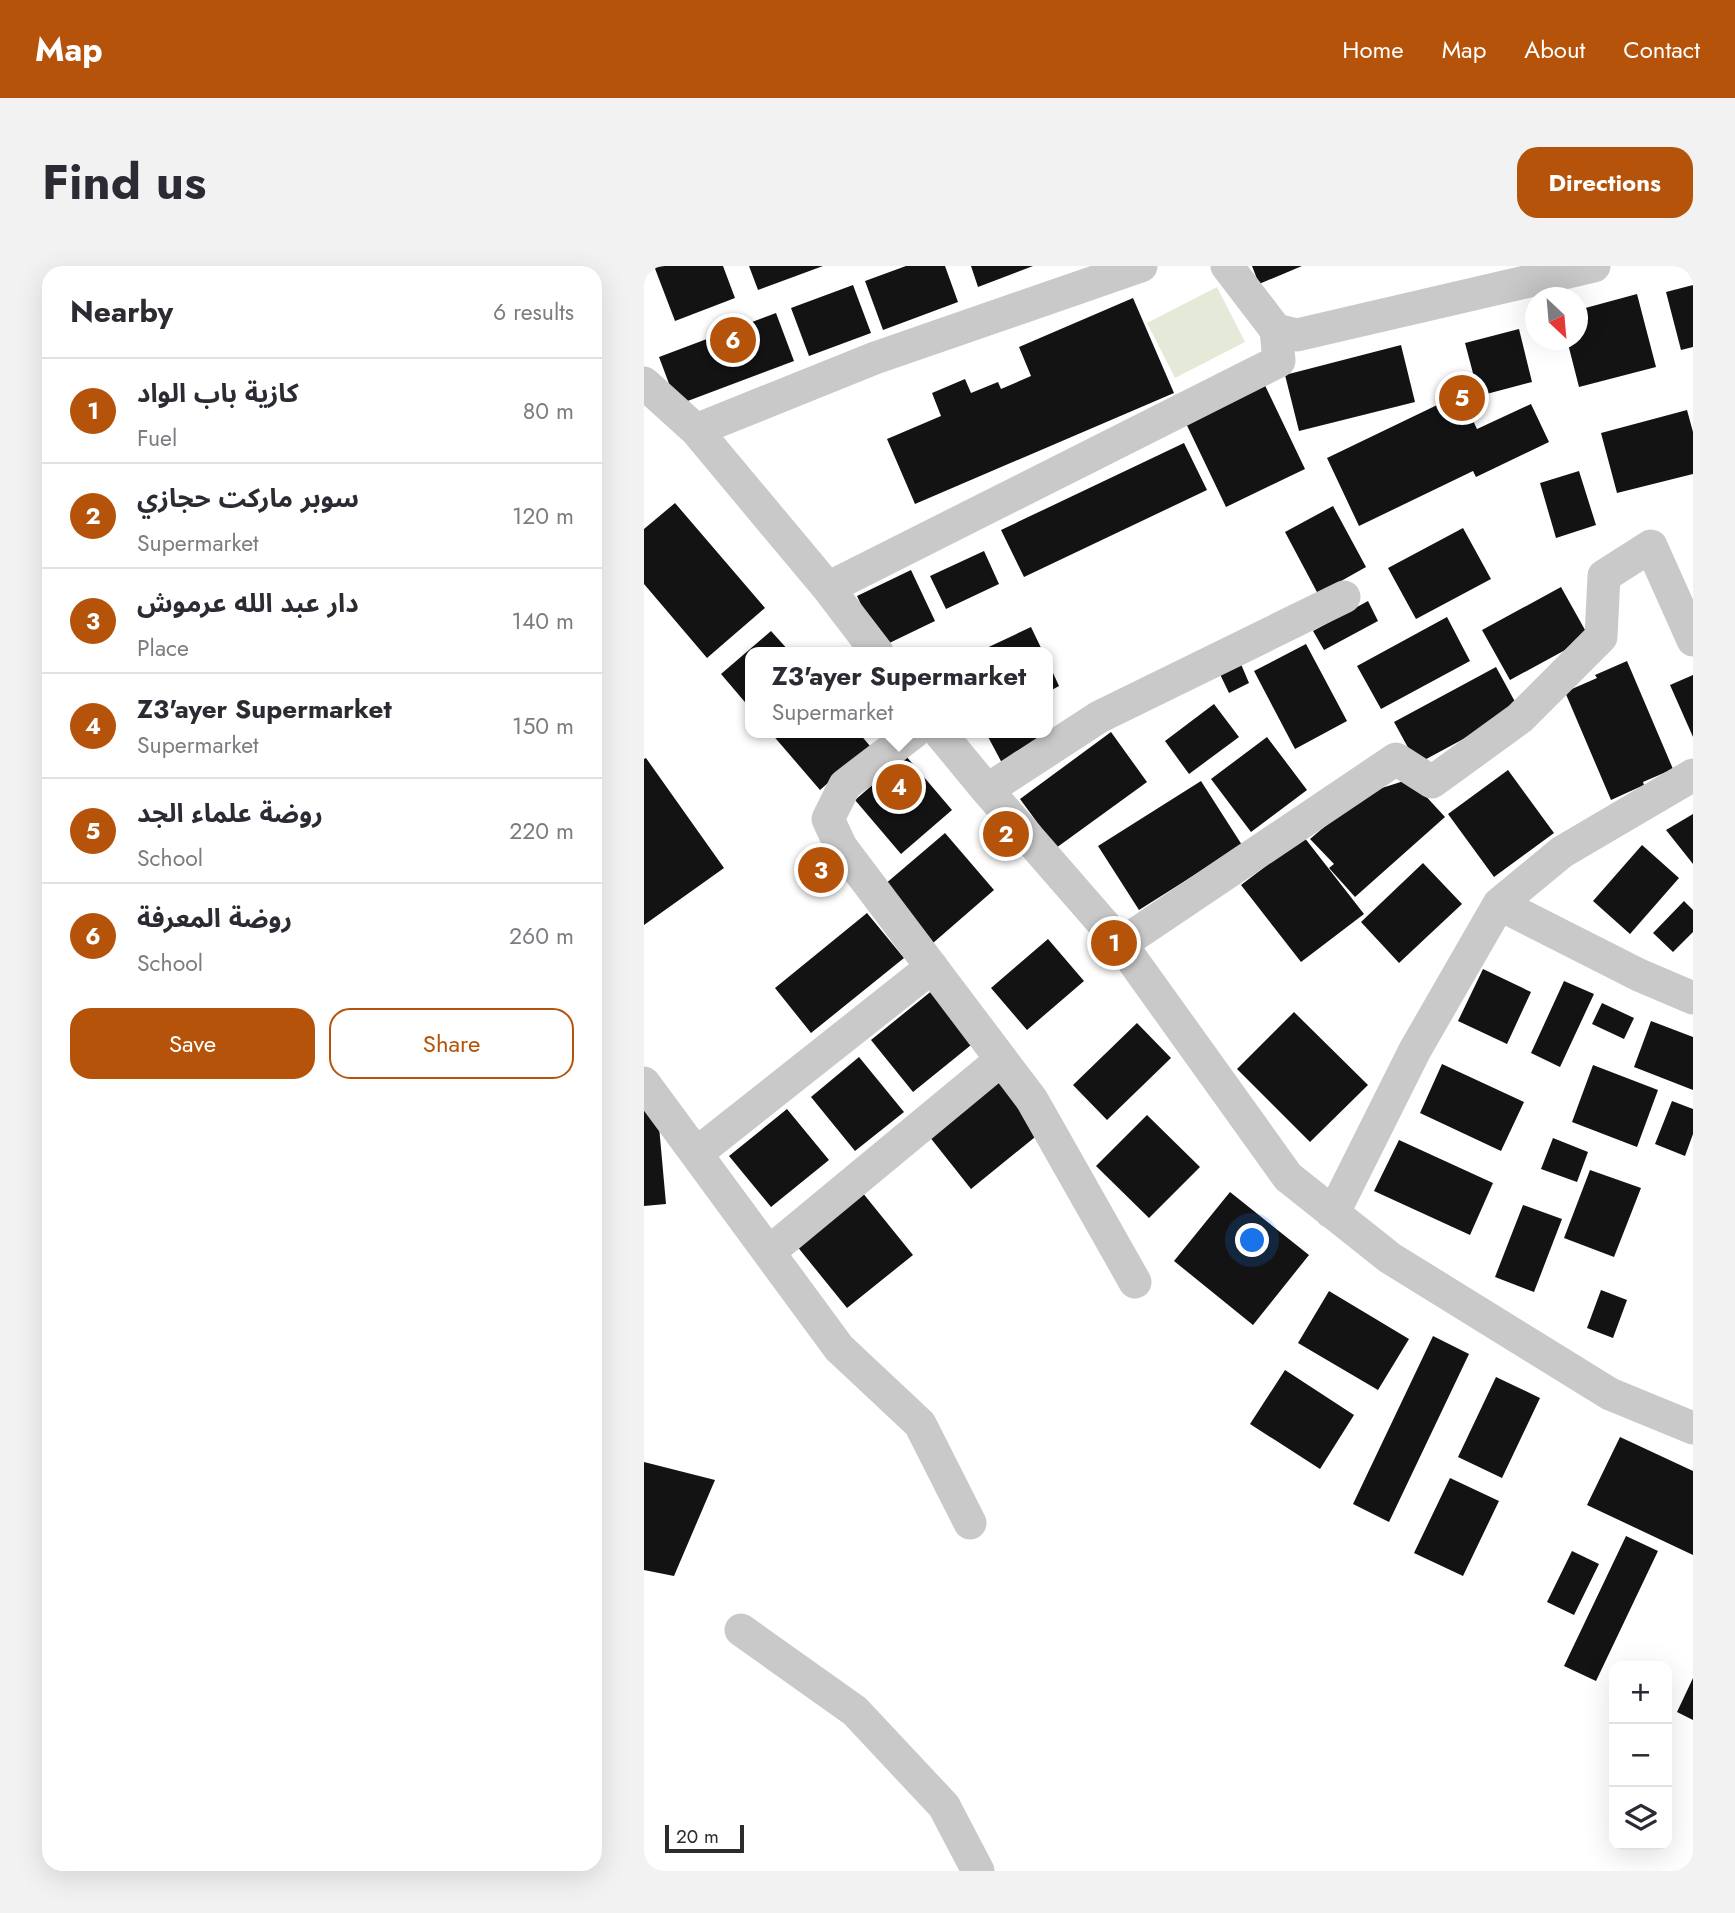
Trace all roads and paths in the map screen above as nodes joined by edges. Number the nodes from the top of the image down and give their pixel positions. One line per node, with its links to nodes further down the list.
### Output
1 (1141, 266): 6 (street)
2 (1227, 266): 4 (street)
3 (1594, 266): 4 (street)
4 (1276, 330): 7 (street)
5 (644, 383): 6 (street)
6 (696, 430): 7 (street)
7 (828, 588): 10 (street)
8 (1344, 597): 14 (street)
9 (1693, 640): 16 (street)
10 (873, 647)
11 (906, 738): 17 (street)
12 (944, 738): 14 (street)
13 (1693, 775): 15 (street)
14 (987, 790): 16 (street)
15 (1499, 904): 18 (street); 22 (street)
16 (1121, 944): 22 (street)
17 (932, 967): 19 (street); 21 (street)
18 (1693, 998)
19 (1001, 1059): 23 (street); 24 (street)
20 (644, 1083): 21 (street)
21 (696, 1153): 23 (street)
22 (1331, 1212): 25 (street)
23 (769, 1252): 26 (street)
24 (1135, 1282)
25 (1693, 1428)
26 (970, 1523)
27 (741, 1629): 28 (street)
28 (978, 1871)

